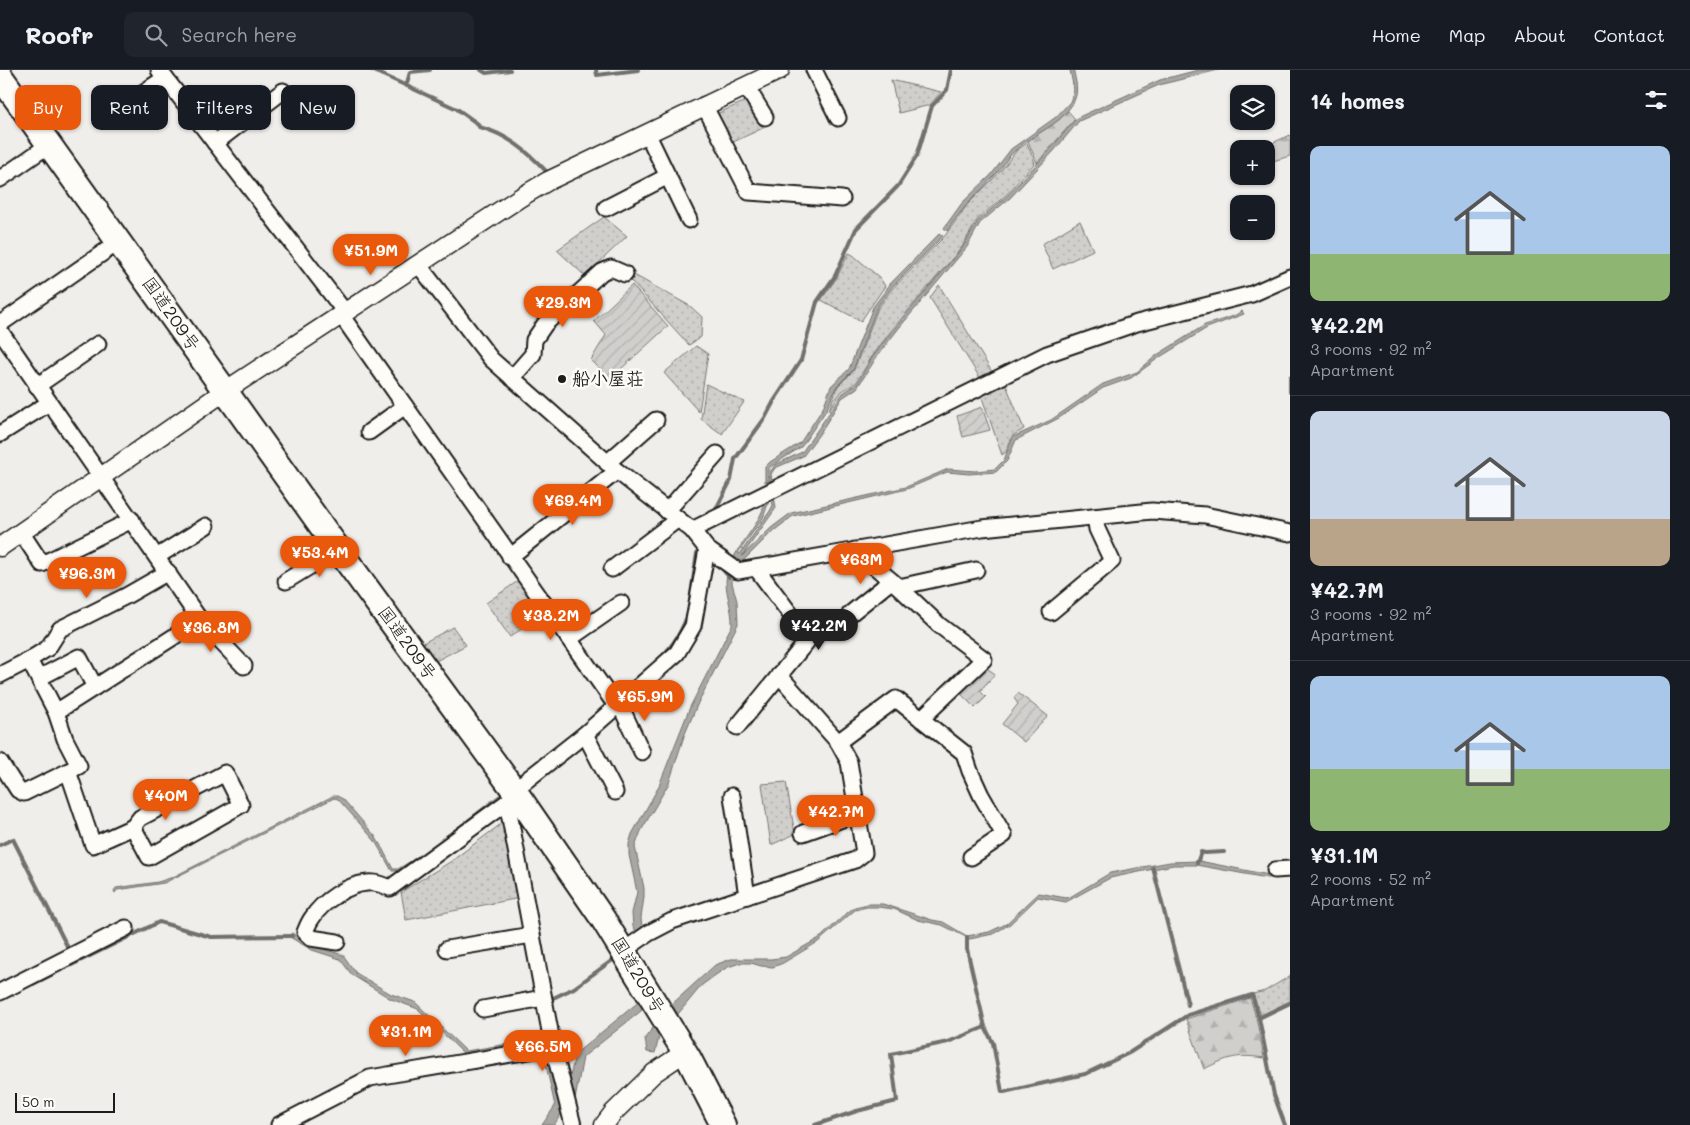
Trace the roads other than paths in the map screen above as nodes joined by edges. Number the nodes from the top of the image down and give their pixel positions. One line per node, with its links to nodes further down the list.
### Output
1 (780, 70): 6 (street)
2 (814, 70): 10 (street)
3 (162, 74): 5 (street); 12 (street)
4 (0, 76): 13 (highway, 国道209号)
5 (150, 85)
6 (746, 86): 8 (street); 9 (street)
7 (281, 92): 12 (street)
8 (704, 105): 11 (street); 16 (street)
9 (765, 117)
10 (838, 118)
11 (647, 133): 14 (street); 20 (street)
12 (215, 143): 23 (street)
13 (50, 144): 15 (street); 19 (highway, 国道209号)
14 (668, 176): 17 (street); 18 (street)
15 (0, 179)
16 (842, 199)
17 (606, 208)
18 (689, 220)
19 (120, 241): 24 (street); 29 (highway, 国道209号)
20 (418, 264): 23 (street); 27 (street)
21 (625, 274): 27 (street)
22 (1290, 277): 42 (street)
23 (343, 314): 29 (street); 31 (street)
24 (0, 324)
25 (0, 331): 28 (street)
26 (98, 344): 28 (street)
27 (512, 378): 36 (street)
28 (37, 386): 30 (street)
29 (225, 391): 37 (street); 46 (highway, 国道209号)
30 (49, 403): 34 (street); 37 (street)
31 (405, 406): 33 (street); 50 (street)
32 (656, 420): 36 (street)
33 (369, 432)
34 (0, 434)
35 (717, 454): 38 (street)
36 (612, 467): 38 (street); 50 (street)
37 (102, 476): 40 (street); 43 (street)
38 (672, 515): 42 (street); 52 (street)
39 (1096, 517): 44 (street); 48 (street); 58 (street)
40 (132, 520): 43 (street); 49 (street)
41 (206, 526): 49 (street)
42 (692, 530): 47 (street)
43 (22, 532): 45 (street)
44 (1290, 533)
45 (0, 547)
46 (338, 549): 55 (street); 78 (highway, 国道209号)
47 (706, 549): 51 (street); 68 (street)
48 (855, 550): 51 (street); 56 (street)
49 (158, 556): 54 (street)
50 (510, 557): 61 (street)
51 (756, 568): 65 (street)
52 (612, 569)
53 (976, 570): 56 (street)
54 (168, 572): 60 (street); 62 (street)
55 (286, 581)
56 (895, 584): 59 (street); 70 (street)
57 (621, 603): 61 (street)
58 (1051, 612)
59 (850, 614)
60 (200, 620): 63 (street); 67 (street)
61 (569, 639): 68 (street)
62 (29, 660): 64 (street); 66 (street)
63 (244, 666)
64 (0, 675)
65 (779, 676): 71 (street); 73 (street)
66 (39, 678): 67 (street); 69 (street)
67 (95, 688): 69 (street)
68 (618, 706): 72 (street); 74 (street)
69 (56, 712): 76 (street)
70 (921, 718): 73 (street); 83 (street)
71 (737, 727)
72 (585, 734): 77 (street); 78 (street)
73 (838, 742): 80 (street)
74 (642, 752)
75 (1, 764): 76 (street)
76 (68, 771): 81 (street)
77 (615, 792)
78 (513, 796): 86 (street); 87 (street); 89 (highway, 国道209号)
79 (732, 796): 84 (street)
80 (858, 813): 82 (street); 84 (street)
81 (132, 827): 81 (street)
82 (803, 833)
83 (971, 857)
84 (747, 896): 89 (street)
85 (126, 928): 90 (street)
86 (532, 935): 88 (street); 91 (street)
87 (337, 942)
88 (447, 949)
89 (623, 950): 94 (highway, 国道209号)
90 (0, 992)
91 (543, 998): 92 (street); 93 (street)
92 (482, 1009)
93 (553, 1047): 95 (street); 96 (street)
94 (685, 1052): 97 (street); 98 (highway, 国道209号)
95 (279, 1125)
96 (572, 1125)
97 (604, 1125)
98 (723, 1125)

